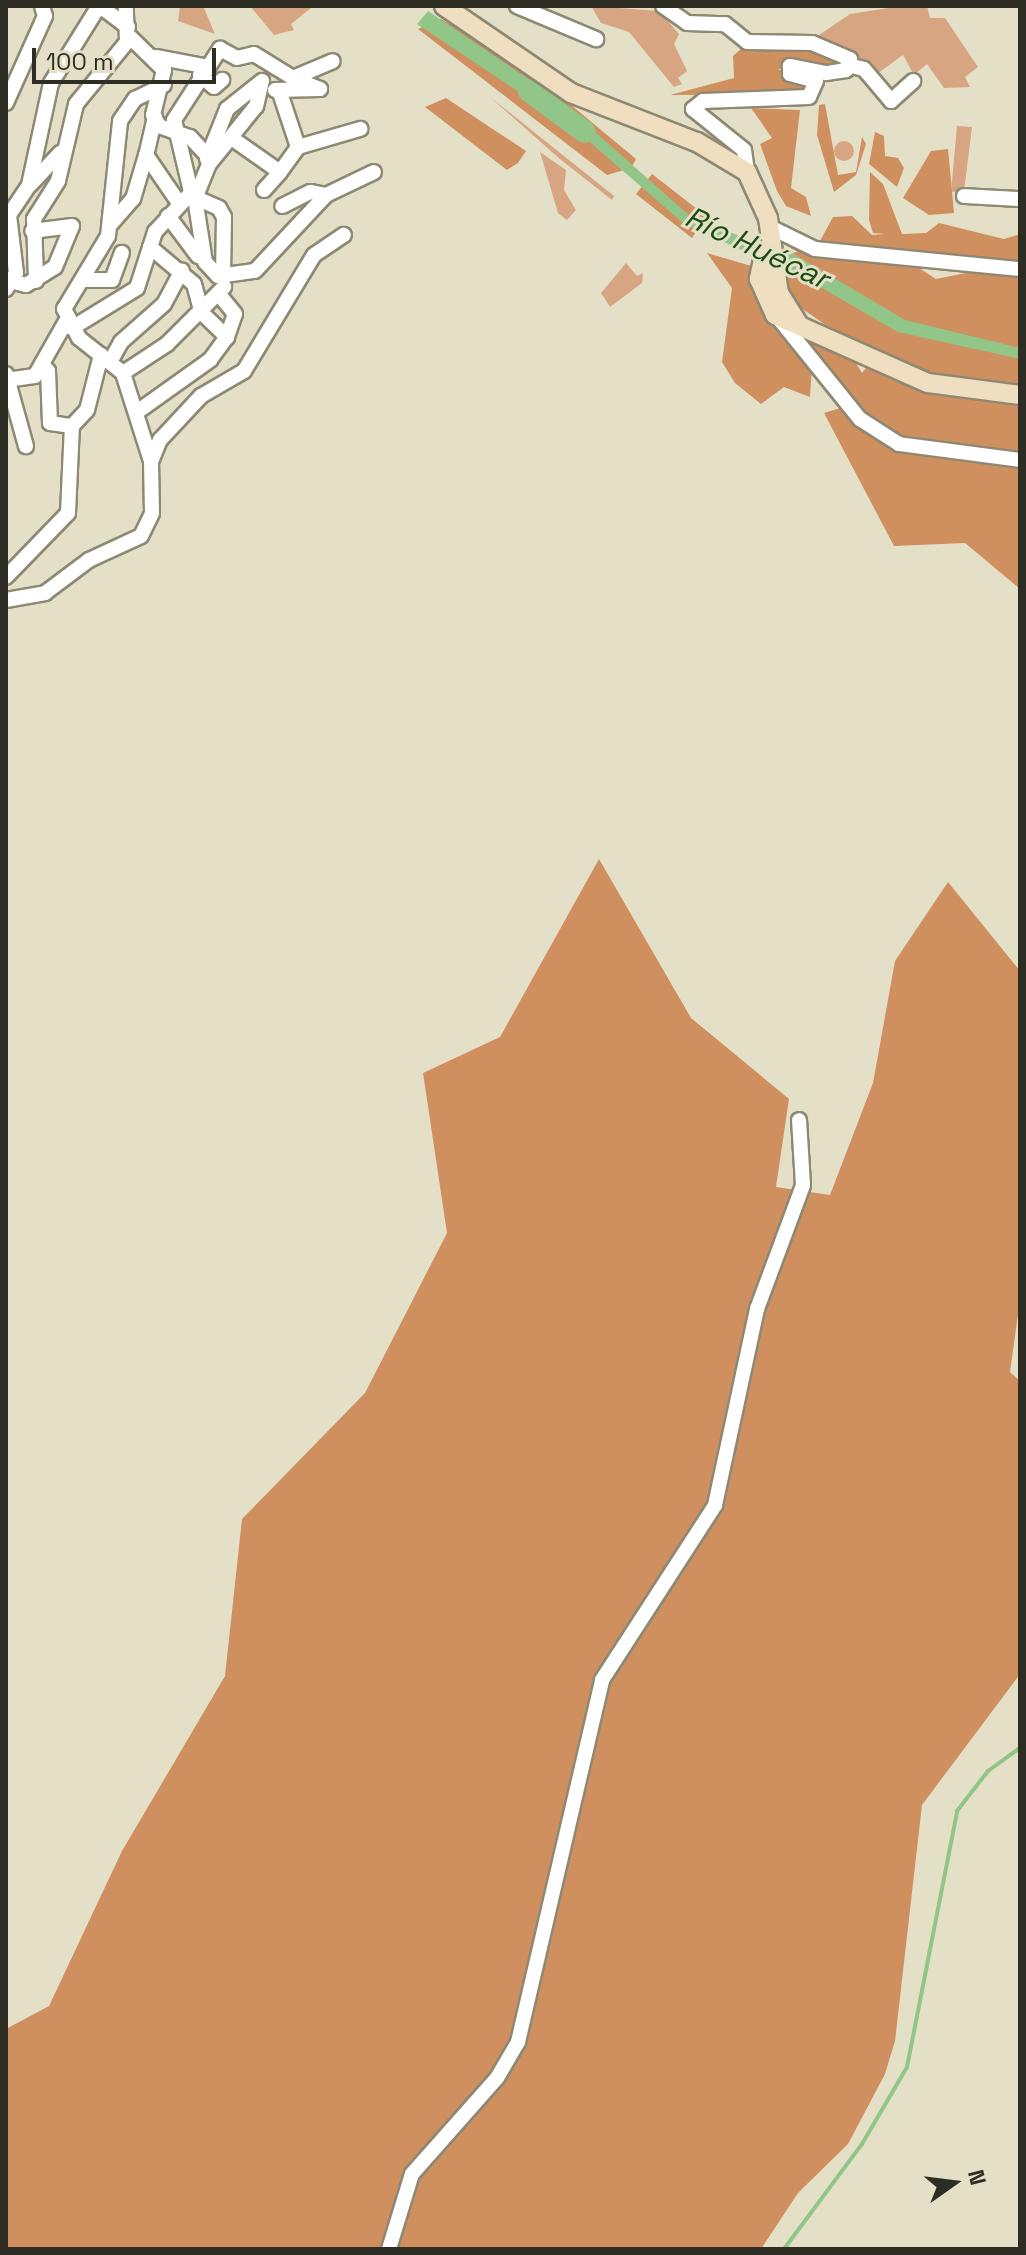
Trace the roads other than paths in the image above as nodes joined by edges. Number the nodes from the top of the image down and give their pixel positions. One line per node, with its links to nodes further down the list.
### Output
1 (42, 6): 20 (street)
2 (100, 6): 7 (street); 33 (street)
3 (126, 6): 7 (street)
4 (444, 6): 32 (street)
5 (517, 6): 8 (street)
6 (663, 6): 11 (street)
7 (128, 32): 9 (street); 27 (street)
8 (596, 39)
9 (156, 57): 13 (street); 17 (street)
10 (333, 61): 14 (street)
11 (852, 66): 16 (street); 32 (street)
12 (272, 67): 13 (street); 14 (street); 18 (street)
13 (202, 71): 15 (street); 21 (street)
14 (293, 78): 19 (street)
15 (222, 80)
16 (913, 81)
17 (164, 88): 21 (street); 22 (street); 42 (street)
18 (260, 88): 19 (street); 25 (street); 29 (street)
19 (279, 90): 26 (street)
20 (6, 103)
21 (183, 106): 24 (street)
22 (155, 117): 24 (street); 28 (street)
23 (360, 129): 26 (street)
24 (175, 133): 29 (street); 37 (street)
25 (233, 139): 29 (street); 30 (street)
26 (298, 147): 30 (street)
27 (60, 153): 33 (street); 43 (street)
28 (146, 155): 37 (street); 42 (street)
29 (207, 158): 37 (street)
30 (280, 172): 34 (street)
31 (374, 172): 35 (street)
32 (747, 172): 44 (street)
33 (29, 185): 56 (street)
34 (264, 190)
35 (326, 195): 40 (street); 53 (street)
36 (964, 196): 38 (street)
37 (188, 198): 39 (street); 41 (street); 46 (street)
38 (1020, 199)
39 (218, 204): 46 (street); 53 (street)
40 (282, 206)
41 (168, 216): 47 (street); 49 (street)
42 (110, 225): 54 (street)
43 (32, 231): 55 (street); 55 (street)
44 (770, 232): 50 (street); 51 (street)
45 (344, 235): 72 (street)
46 (203, 241): 49 (street)
47 (150, 247): 52 (street); 60 (street)
48 (122, 253): 54 (street)
49 (205, 262): 53 (street)
50 (767, 264): 59 (street); 61 (street)
51 (1020, 269)
52 (182, 270): 58 (street); 63 (street)
53 (228, 274): 57 (street)
54 (87, 280): 60 (street)
55 (36, 281): 56 (street)
56 (10, 286)
57 (219, 294): 58 (street); 62 (street)
58 (202, 313): 62 (street); 65 (street)
59 (775, 315): 61 (street); 71 (street)
60 (69, 320): 63 (street); 64 (street)
61 (798, 323): 67 (street)
62 (227, 337): 68 (street)
63 (106, 359): 65 (street); 69 (street)
64 (42, 364): 66 (street); 69 (street)
65 (123, 373): 68 (street)
66 (8, 377): 70 (street)
67 (1020, 395)
68 (137, 412): 72 (street)
69 (72, 426): 73 (street)
70 (26, 446)
71 (1020, 460)
72 (151, 462): 74 (street)
73 (6, 577)
74 (6, 600)
75 (799, 1120): 76 (street)
76 (389, 2249)

